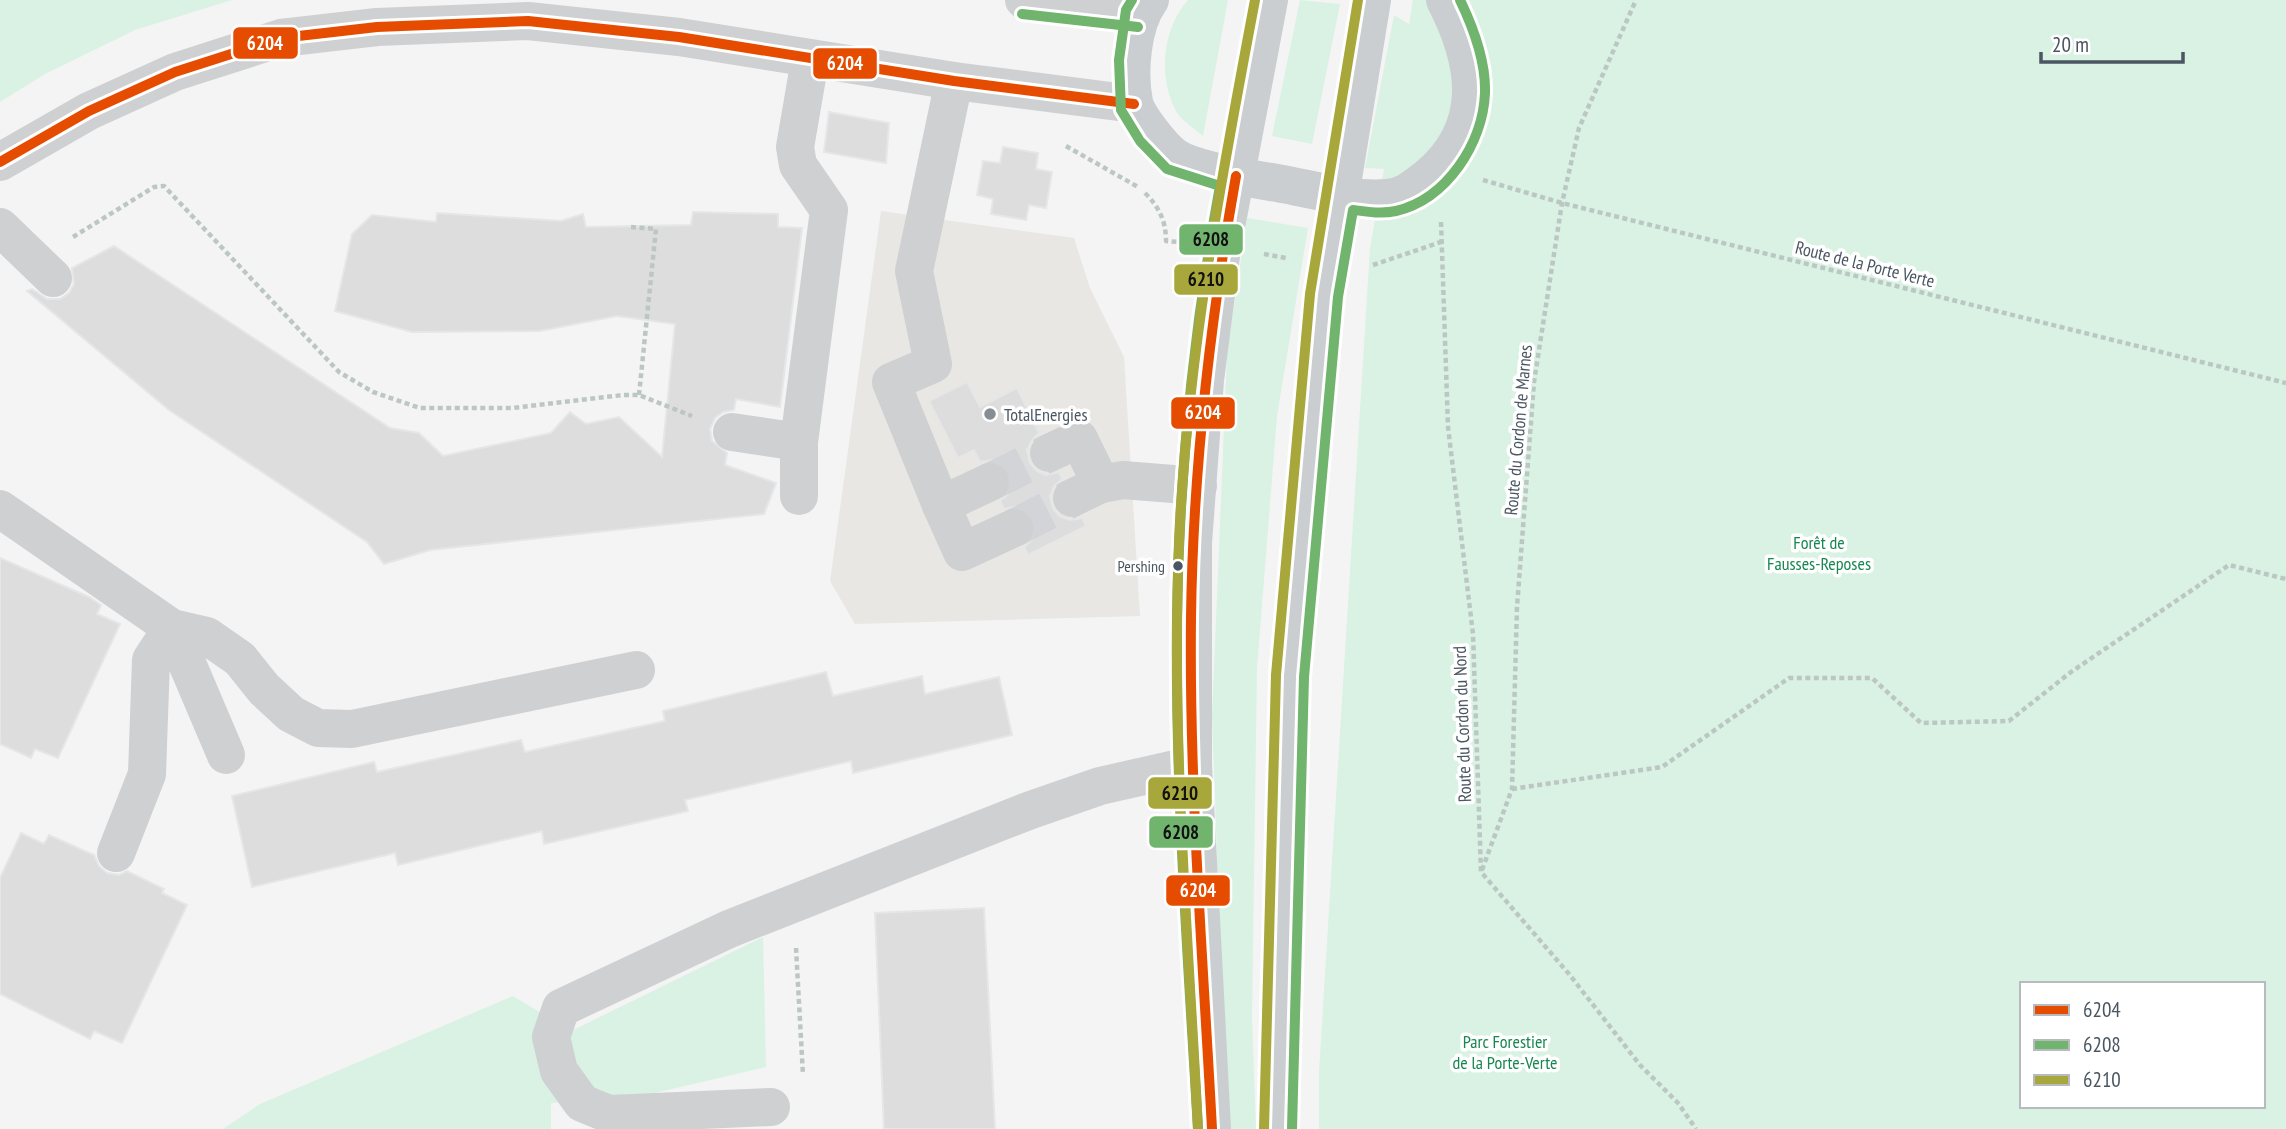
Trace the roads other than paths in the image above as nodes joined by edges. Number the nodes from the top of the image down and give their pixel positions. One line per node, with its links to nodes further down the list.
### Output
1 (1024, 0): 5 (street)
2 (1269, 0): 10 (main road)
3 (1372, 0): 11 (main road)
4 (1445, 0): 11 (main road)
5 (1145, 7): 8 (main road)
6 (810, 60): 7 (street); 9 (street); 13 (street)
7 (954, 82): 8 (street); 18 (street)
8 (1134, 104): 10 (main road)
9 (0, 162)
10 (1236, 176): 11 (main road); 16 (main road)
11 (1342, 195): 28 (main road)
12 (732, 432): 13 (street)
13 (799, 442): 17 (street)
14 (1049, 453): 16 (street)
15 (990, 482): 18 (street)
16 (1198, 486): 24 (main road)
17 (799, 496)
18 (941, 505): 20 (street)
19 (0, 509): 21 (street)
20 (1014, 528)
21 (172, 628): 22 (street); 23 (street); 25 (street)
22 (636, 670)
23 (226, 755)
24 (1193, 765): 26 (street); 27 (main road)
25 (116, 853)
26 (771, 1107)
27 (1212, 1129)
28 (1278, 1129)

